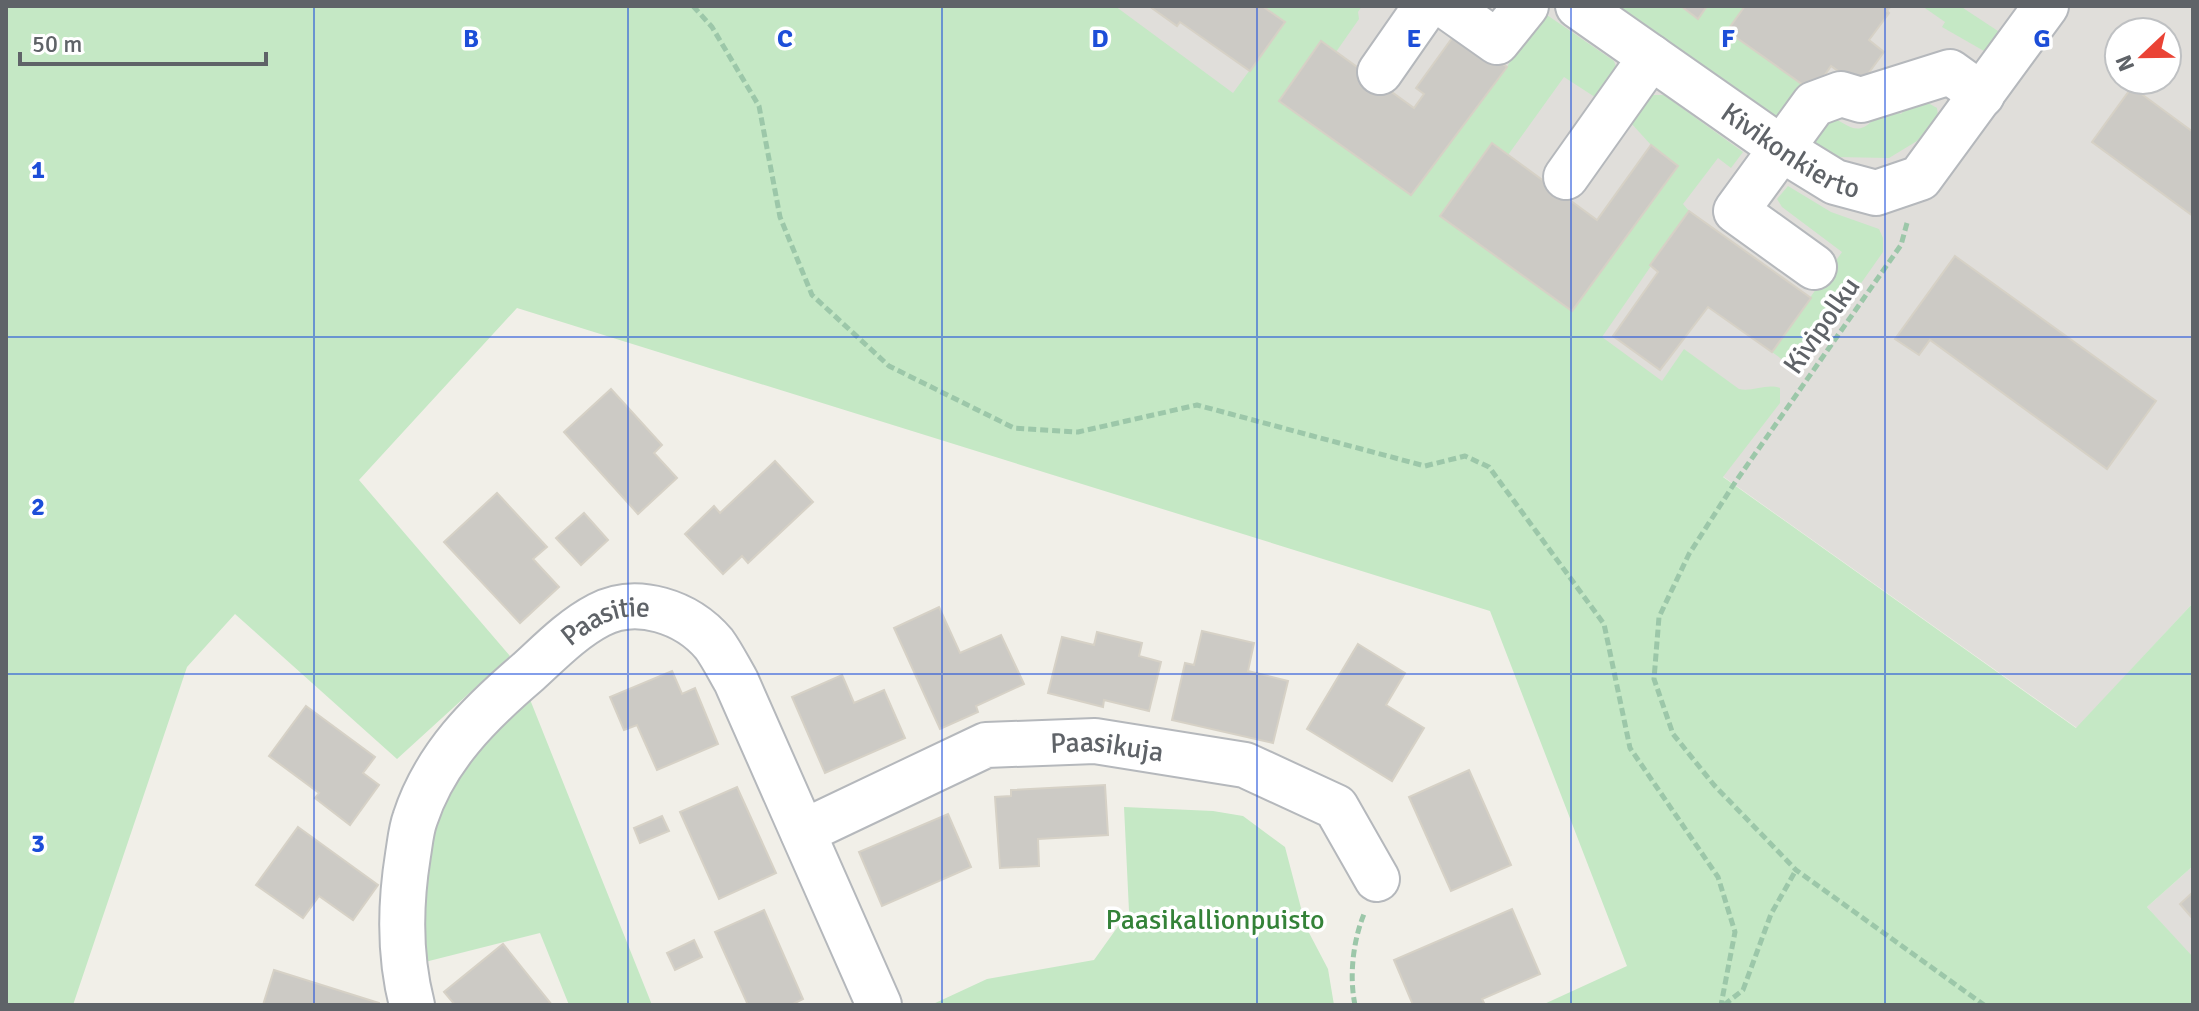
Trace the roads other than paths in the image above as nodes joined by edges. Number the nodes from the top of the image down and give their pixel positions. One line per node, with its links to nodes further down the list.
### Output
1 (1426, 6): 7 (street)
2 (1446, 6): 3 (street)
3 (1526, 6)
4 (1582, 7): 6 (street, Kivikonkierto)
5 (2032, 11): 8 (street)
6 (1651, 57): 9 (street, Kivikonkierto); 10 (street)
7 (1380, 72)
8 (1982, 95): 9 (street); 9 (street, Kivikonkierto)
9 (1780, 148): 11 (street)
10 (1566, 177)
11 (1814, 267)
12 (803, 832): 13 (street, Paasikuja); 14 (street, Paasitie); 15 (street, Paasitie)
13 (1377, 879)
14 (412, 1005)
15 (879, 1005)

